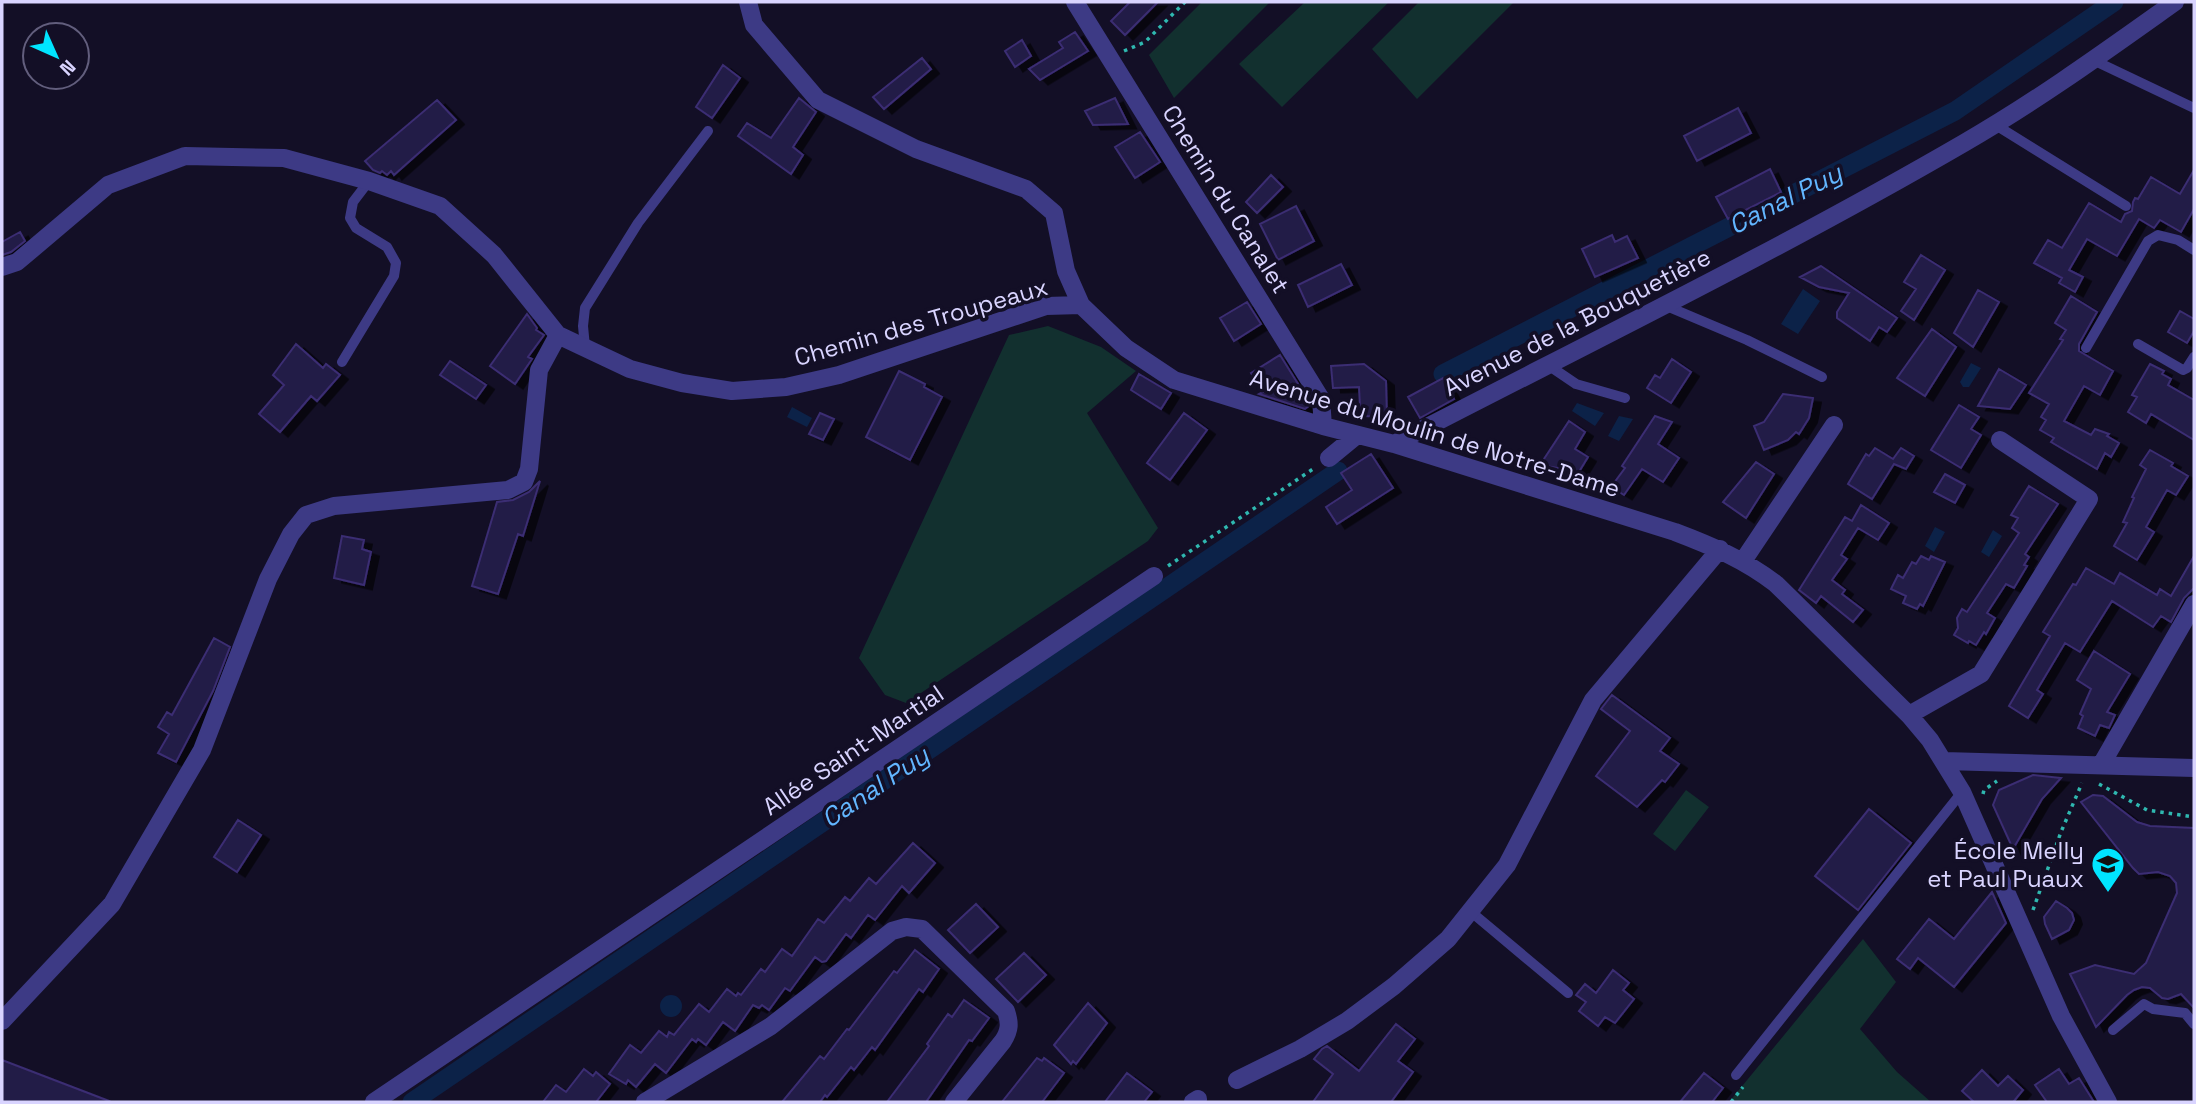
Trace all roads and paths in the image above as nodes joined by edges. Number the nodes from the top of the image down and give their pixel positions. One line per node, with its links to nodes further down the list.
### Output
1 (748, 2): 14 (street, Avenue du Moulin de Notre-Dame)
2 (1075, 2): 5 (street, Chemin du Canalet)
3 (1185, 2): 5 (path)
4 (2175, 2): 6 (street, Avenue de la Bouquetière)
5 (1110, 57): 26 (street, Chemin du Canalet)
6 (2093, 60): 7 (lane); 8 (street, Avenue de la Bouquetière)
7 (2194, 107)
8 (1994, 124): 11 (lane); 15 (street, Avenue de la Bouquetière)
9 (708, 131): 18 (lane)
10 (369, 181): 13 (street, Chemin des Troupeaux); 16 (street, Chemin des Troupeaux); 21 (lane)
11 (2126, 206)
12 (2194, 250): 19 (lane)
13 (2, 267)
14 (1082, 305): 18 (street, Chemin des Troupeaux); 26 (street, Avenue du Moulin de Notre-Dame)
15 (1664, 305): 22 (street, Avenue de la Bouquetière); 23 (lane)
16 (558, 335): 18 (street, Chemin des Troupeaux); 46 (street)
17 (2138, 344): 20 (lane)
18 (585, 347)
19 (2086, 348)
20 (2194, 357)
21 (342, 362)
22 (1548, 365): 24 (lane); 29 (street, Avenue de la Bouquetière)
23 (1822, 377)
24 (1625, 398)
25 (1835, 425): 32 (street)
26 (1323, 426): 27 (street, Avenue du Moulin de Notre-Dame)
27 (1357, 435): 29 (street, Avenue du Moulin de Notre-Dame); 30 (street)
28 (2000, 440): 35 (street)
29 (1394, 444): 31 (street, Avenue du Moulin de Notre-Dame)
30 (1329, 458): 33 (path)
31 (1720, 549): 32 (street, Avenue du Moulin de Notre-Dame); 44 (street)
32 (1743, 561): 35 (street, Avenue du Moulin de Notre-Dame)
33 (1154, 576): 52 (street, Allée Saint-Martial)
34 (2194, 604): 38 (street)
35 (1909, 715): 36 (street, Avenue du Moulin de Notre-Dame)
36 (1944, 761): 38 (street); 40 (street, Avenue du Moulin de Notre-Dame)
37 (2194, 768): 38 (street)
38 (2092, 769): 42 (path); 43 (path)
39 (2003, 777): 41 (path)
40 (1962, 792): 49 (lane); 54 (street, Avenue du Moulin de Notre-Dame)
41 (1982, 802)
42 (2194, 817)
43 (2026, 903)
44 (1470, 911): 45 (lane); 50 (street)
45 (1568, 993)
46 (2, 1021)
47 (2194, 1024): 48 (lane)
48 (2113, 1030)
49 (1735, 1075)
50 (1237, 1080)
51 (959, 1100): 53 (street)
52 (374, 1102)
53 (645, 1102)
54 (2108, 1102)

